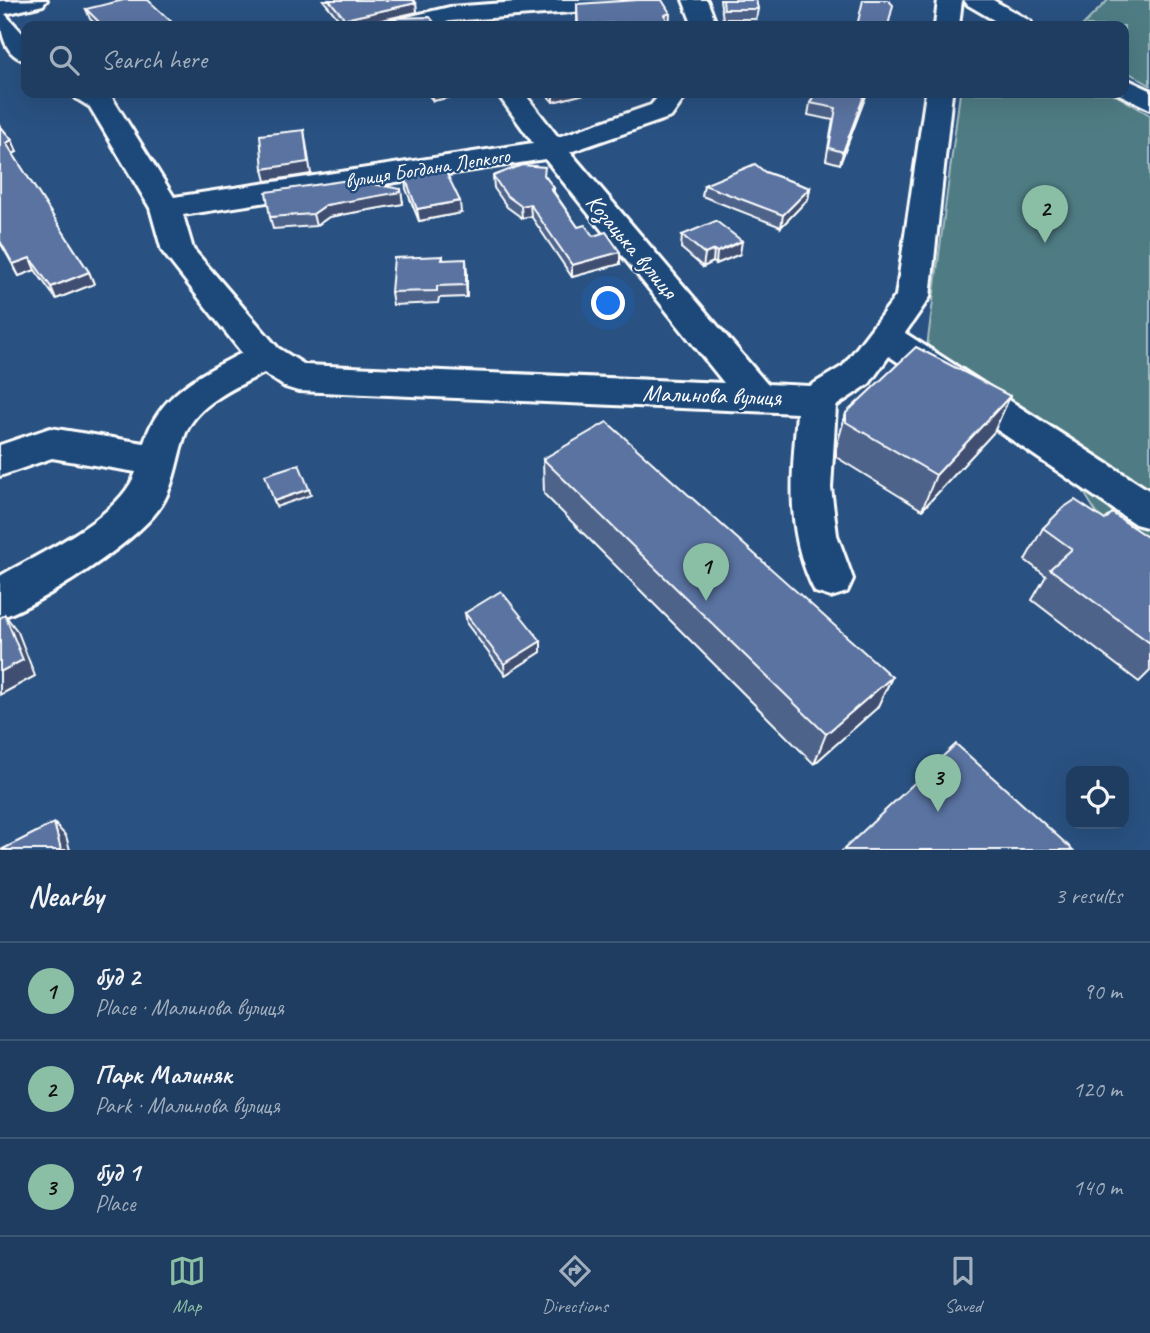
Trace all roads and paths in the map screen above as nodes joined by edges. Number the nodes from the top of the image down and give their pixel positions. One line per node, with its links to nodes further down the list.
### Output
1 (35, 0): 6 (street)
2 (641, 0): 7 (street)
3 (695, 0): 10 (street)
4 (950, 0): 11 (street)
5 (977, 0): 12 (street)
6 (0, 8)
7 (449, 13): 9 (street)
8 (0, 20): 13 (street)
9 (418, 21)
10 (703, 21)
11 (948, 21)
12 (1013, 21)
13 (21, 47)
14 (1129, 89): 19 (street)
15 (94, 98): 21 (street, Малинова вулиця)
16 (514, 98): 20 (street, Козацька вулиця)
17 (671, 98): 20 (street, вулиця Богдана Лепкого)
18 (938, 98): 22 (street, Малинова вулиця)
19 (1150, 101)
20 (552, 149): 21 (street, вулиця Богдана Лепкого); 24 (street, Козацька вулиця)
21 (165, 208): 23 (street, Малинова вулиця)
22 (885, 336): 25 (street, Малинова вулиця); 28 (street)
23 (265, 357): 24 (street, Малинова вулиця); 27 (street)
24 (757, 398): 25 (street, Малинова вулиця)
25 (817, 400): 29 (street)
26 (0, 461): 27 (street)
27 (159, 461): 30 (street)
28 (1150, 512)
29 (831, 579)
30 (0, 599)

